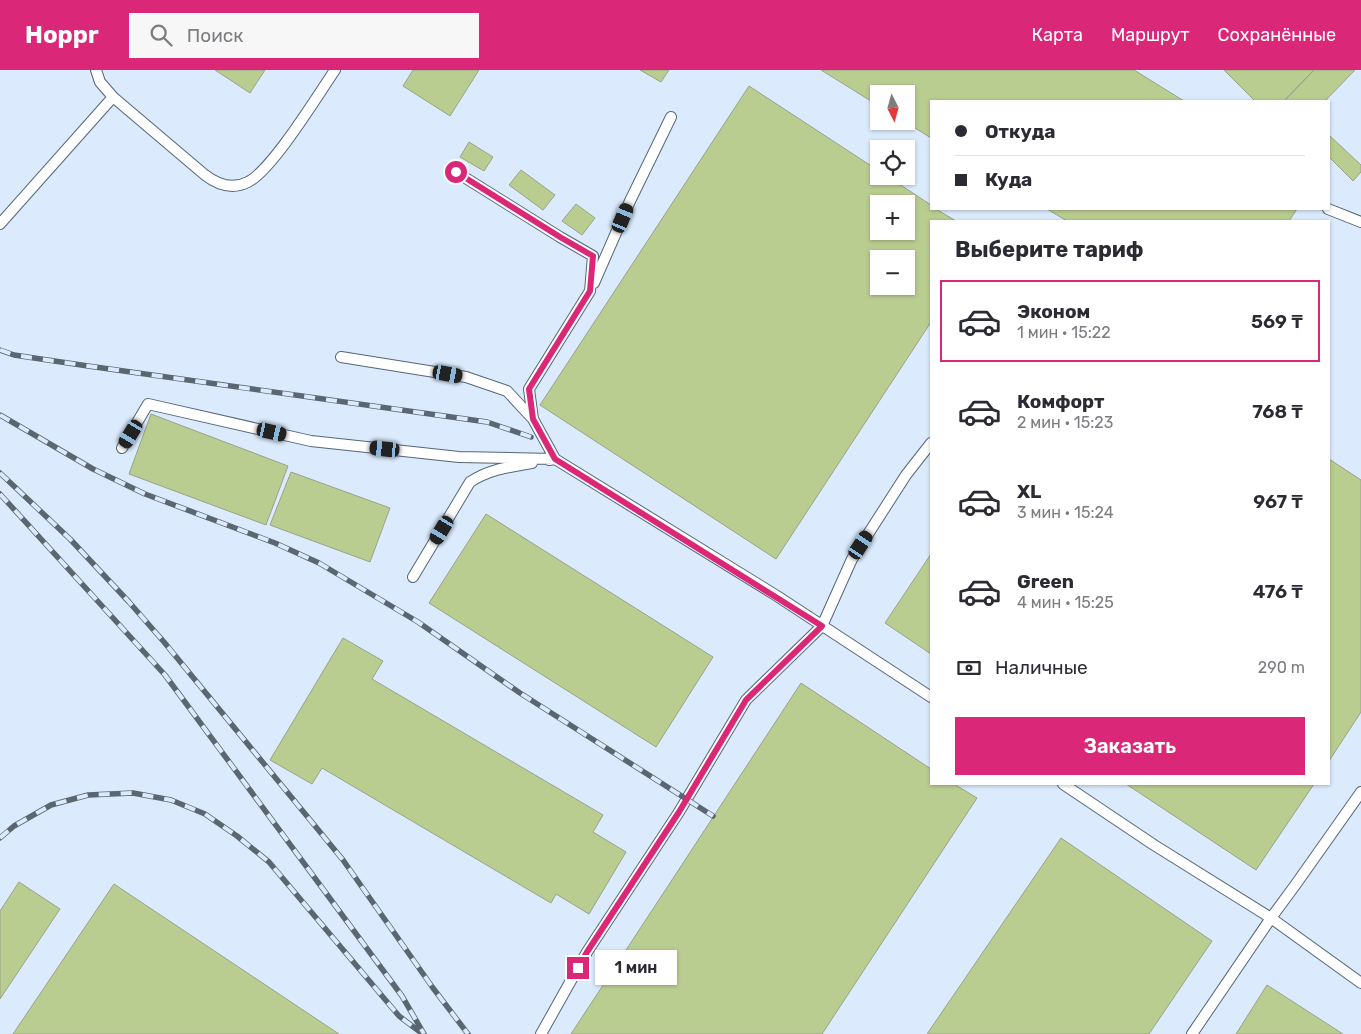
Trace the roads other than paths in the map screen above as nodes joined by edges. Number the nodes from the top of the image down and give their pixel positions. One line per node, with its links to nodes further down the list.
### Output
1 (96, 70): 3 (lane)
2 (335, 70): 3 (lane)
3 (113, 97): 8 (lane)
4 (671, 117): 9 (lane)
5 (456, 172): 9 (lane)
6 (1330, 210): 7 (lane)
7 (1361, 222)
8 (0, 224)
9 (590, 291): 11 (lane)
10 (342, 357): 11 (lane)
11 (533, 419): 14 (lane)
12 (930, 444): 16 (lane)
13 (122, 448): 14 (lane)
14 (555, 459): 15 (lane); 16 (lane)
15 (413, 577)
16 (822, 626): 17 (lane); 22 (lane)
17 (930, 696)
18 (1064, 785): 20 (lane)
19 (1361, 792): 20 (lane)
20 (1271, 918): 21 (lane); 23 (lane)
21 (1361, 983)
22 (541, 1034)
23 (1192, 1034)

